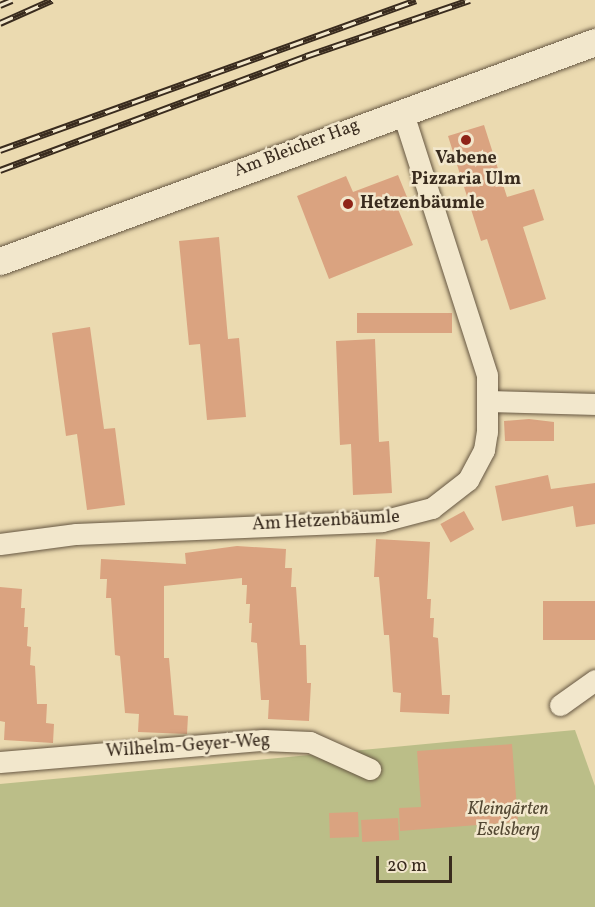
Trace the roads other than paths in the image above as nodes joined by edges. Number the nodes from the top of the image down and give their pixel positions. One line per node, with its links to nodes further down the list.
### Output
1 (595, 42): 2 (street, Am Bleicher Hag)
2 (402, 110): 3 (street, Am Bleicher Hag); 4 (street, Am Hetzenbäumle)
3 (0, 261)
4 (490, 401): 5 (street); 6 (street, Am Hetzenbäumle)
5 (595, 404)
6 (0, 544)
7 (595, 680): 8 (street)
8 (560, 705)
9 (0, 762): 10 (street, Wilhelm-Geyer-Weg)
10 (370, 769)

